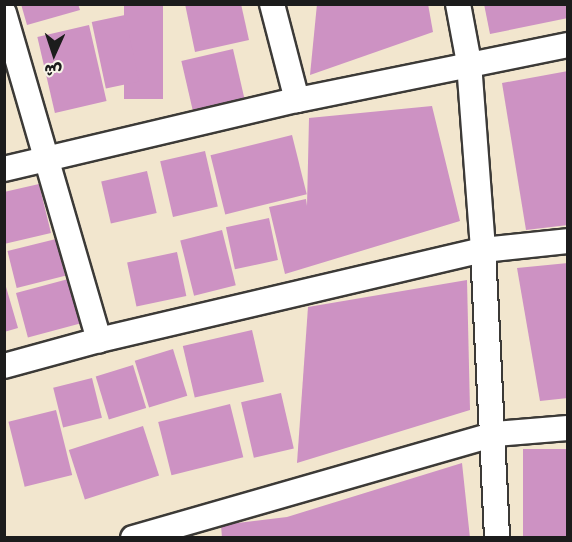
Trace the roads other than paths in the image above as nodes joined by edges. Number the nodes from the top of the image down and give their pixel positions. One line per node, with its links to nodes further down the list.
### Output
1 (272, 4): 6 (street)
2 (458, 4): 5 (street)
3 (4, 14): 7 (street)
4 (567, 45): 5 (street)
5 (469, 63): 6 (street); 10 (street)
6 (297, 100): 7 (street)
7 (44, 159): 8 (street); 11 (street)
8 (4, 169)
9 (567, 241): 10 (street)
10 (483, 250): 11 (street); 14 (street)
11 (99, 340): 12 (street)
12 (4, 366)
13 (567, 428): 14 (street)
14 (495, 434): 15 (street); 16 (street)
15 (133, 537)
16 (497, 537)

